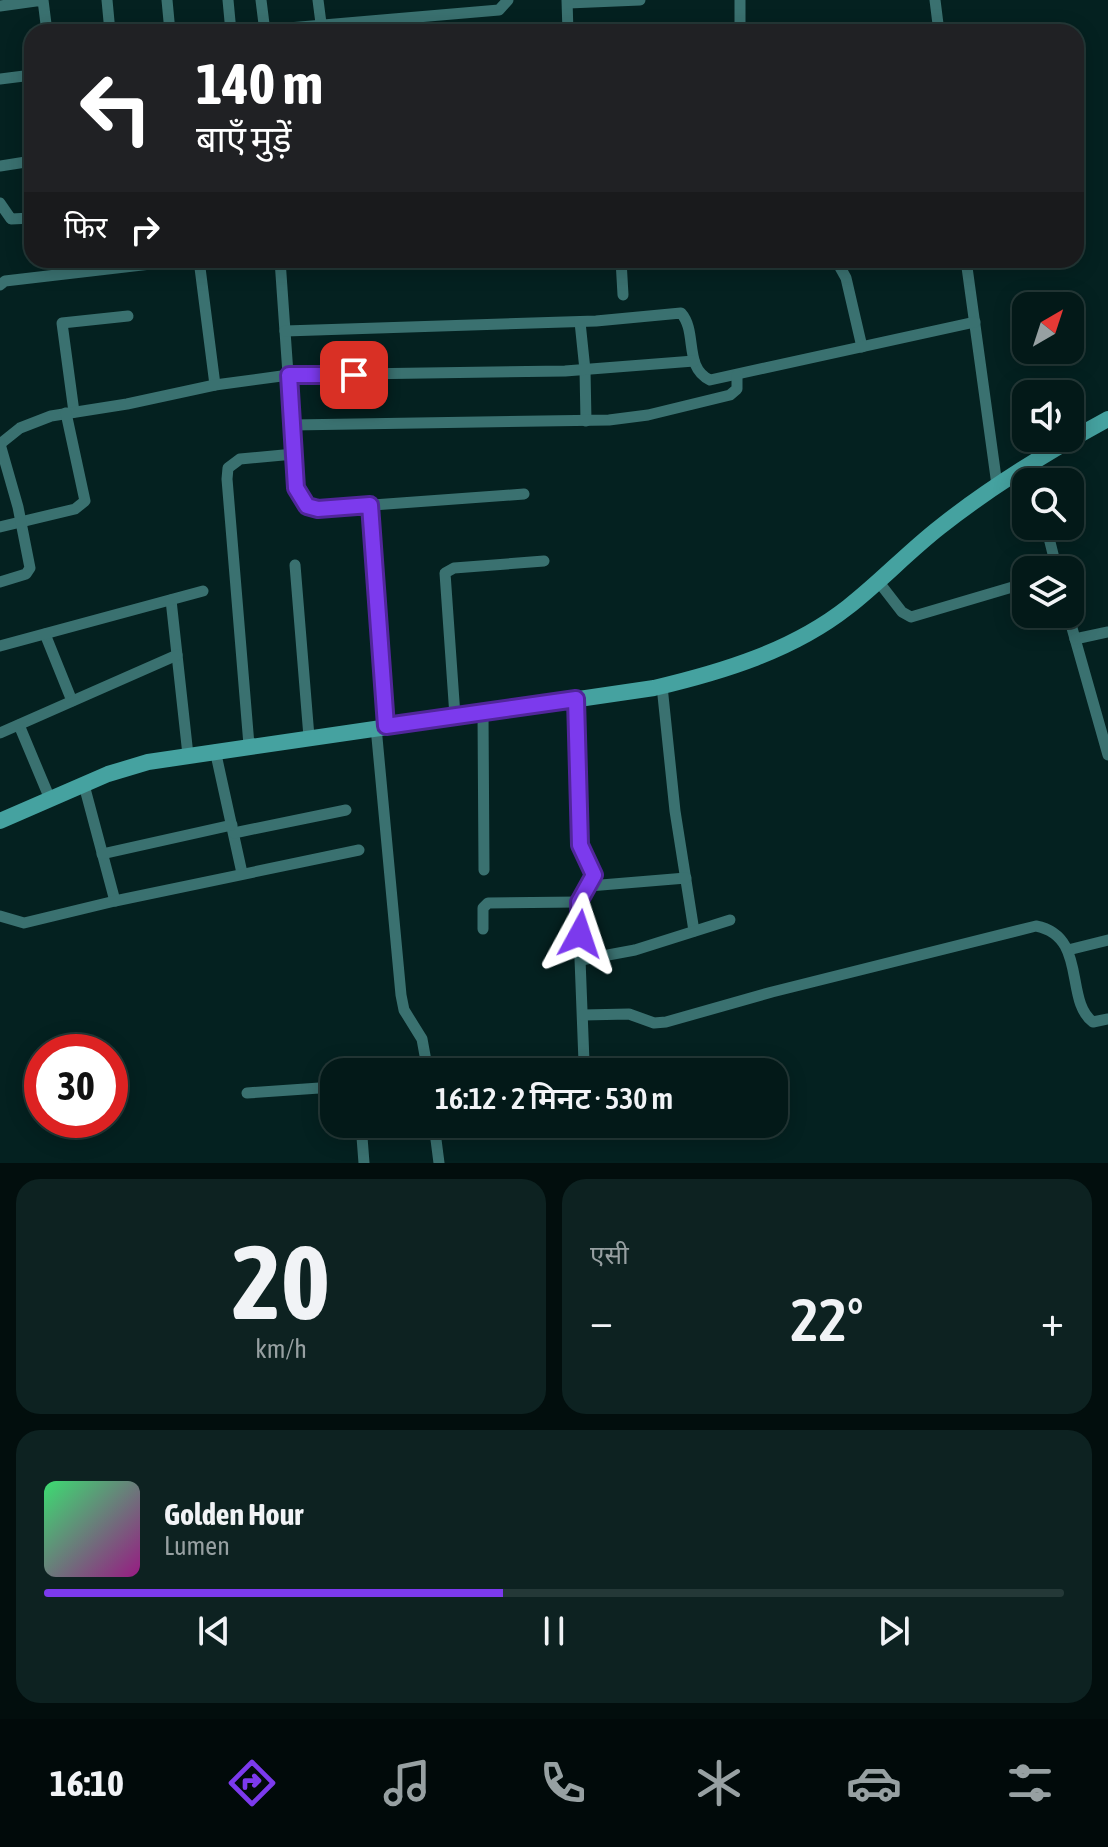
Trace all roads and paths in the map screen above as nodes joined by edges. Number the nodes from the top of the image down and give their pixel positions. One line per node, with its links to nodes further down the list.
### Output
1 (107, 0): 13 (street)
2 (167, 0): 14 (street)
3 (228, 0): 15 (street)
4 (261, 0): 16 (street)
5 (318, 0): 17 (street)
6 (508, 0): 18 (street)
7 (640, 0): 10 (street)
8 (740, 0): 20 (street)
9 (935, 0): 21 (street)
10 (568, 2): 19 (street)
11 (0, 6): 12 (street)
12 (46, 24)
13 (109, 24)
14 (169, 24)
15 (230, 24)
16 (264, 24)
17 (321, 24)
18 (361, 24)
19 (568, 24)
20 (740, 24)
21 (938, 24)
22 (24, 76): 23 (street)
23 (0, 79)
24 (24, 162): 25 (street)
25 (0, 166)
26 (0, 203): 27 (street)
27 (24, 218)
28 (116, 268): 34 (street)
29 (200, 268): 45 (street)
30 (280, 268): 39 (street)
31 (621, 268): 35 (street)
32 (840, 268): 40 (street)
33 (967, 268): 38 (street)
34 (0, 285)
35 (623, 295)
36 (128, 316): 46 (street)
37 (580, 322): 39 (street); 41 (street); 42 (street)
38 (975, 322): 40 (street); 54 (street)
39 (285, 331): 43 (street)
40 (862, 347): 44 (street)
41 (694, 361): 42 (street); 44 (street)
42 (585, 370): 43 (street); 48 (street)
43 (289, 375): 45 (street); 49 (street)
44 (737, 375): 48 (street)
45 (215, 385): 46 (street)
46 (70, 413): 50 (street); 57 (street)
47 (1108, 419): 52 (street)
48 (586, 421): 49 (street)
49 (292, 425): 51 (street)
50 (0, 444): 57 (street)
51 (294, 454): 56 (street); 82 (street)
52 (1030, 462): 53 (street); 54 (street)
53 (1032, 468)
54 (997, 485): 61 (street)
55 (524, 494): 56 (street)
56 (370, 505): 79 (street)
57 (21, 521): 58 (street); 62 (street)
58 (0, 527)
59 (544, 561): 76 (street)
60 (295, 565): 81 (street)
61 (878, 581): 63 (street); 72 (street)
62 (0, 582)
63 (1012, 587)
64 (203, 591): 65 (street)
65 (171, 600): 68 (street); 71 (street)
66 (1072, 628): 69 (street)
67 (1108, 632): 69 (street)
68 (45, 634): 70 (street); 74 (street)
69 (1075, 639): 78 (street)
70 (0, 646)
71 (177, 655): 74 (street); 84 (street)
72 (662, 686): 73 (street); 95 (street)
73 (576, 699): 75 (street); 96 (street)
74 (72, 701): 77 (street)
75 (483, 712): 76 (street); 93 (street)
76 (455, 716): 79 (street)
77 (19, 725): 80 (street); 87 (street)
78 (1104, 725): 85 (street)
79 (381, 727): 81 (street); 108 (street)
80 (0, 733)
81 (309, 737): 82 (street)
82 (249, 745): 83 (street)
83 (215, 750): 84 (street); 90 (street)
84 (188, 755): 86 (street)
85 (1108, 755)
86 (84, 785): 87 (street); 92 (street)
87 (50, 799): 89 (street)
88 (346, 810): 90 (street)
89 (0, 821)
90 (233, 829): 92 (street); 94 (street)
91 (359, 850): 94 (street)
92 (102, 854): 97 (street)
93 (484, 870)
94 (242, 873): 97 (street)
95 (686, 878): 96 (street); 102 (street)
96 (589, 886): 98 (street)
97 (115, 901): 99 (street)
98 (579, 902): 101 (street); 105 (street)
99 (0, 916)
100 (730, 920): 102 (street)
101 (483, 929)
102 (694, 931): 105 (street)
103 (1108, 940): 104 (street)
104 (1068, 950): 106 (street); 107 (street)
105 (581, 960): 106 (street)
106 (583, 1015): 109 (street)
107 (1108, 1019)
108 (425, 1058)
109 (584, 1058)
110 (320, 1088): 111 (street)
111 (247, 1093)
112 (362, 1138): 114 (street)
113 (436, 1138): 115 (street)
114 (364, 1163)
115 (439, 1163)

